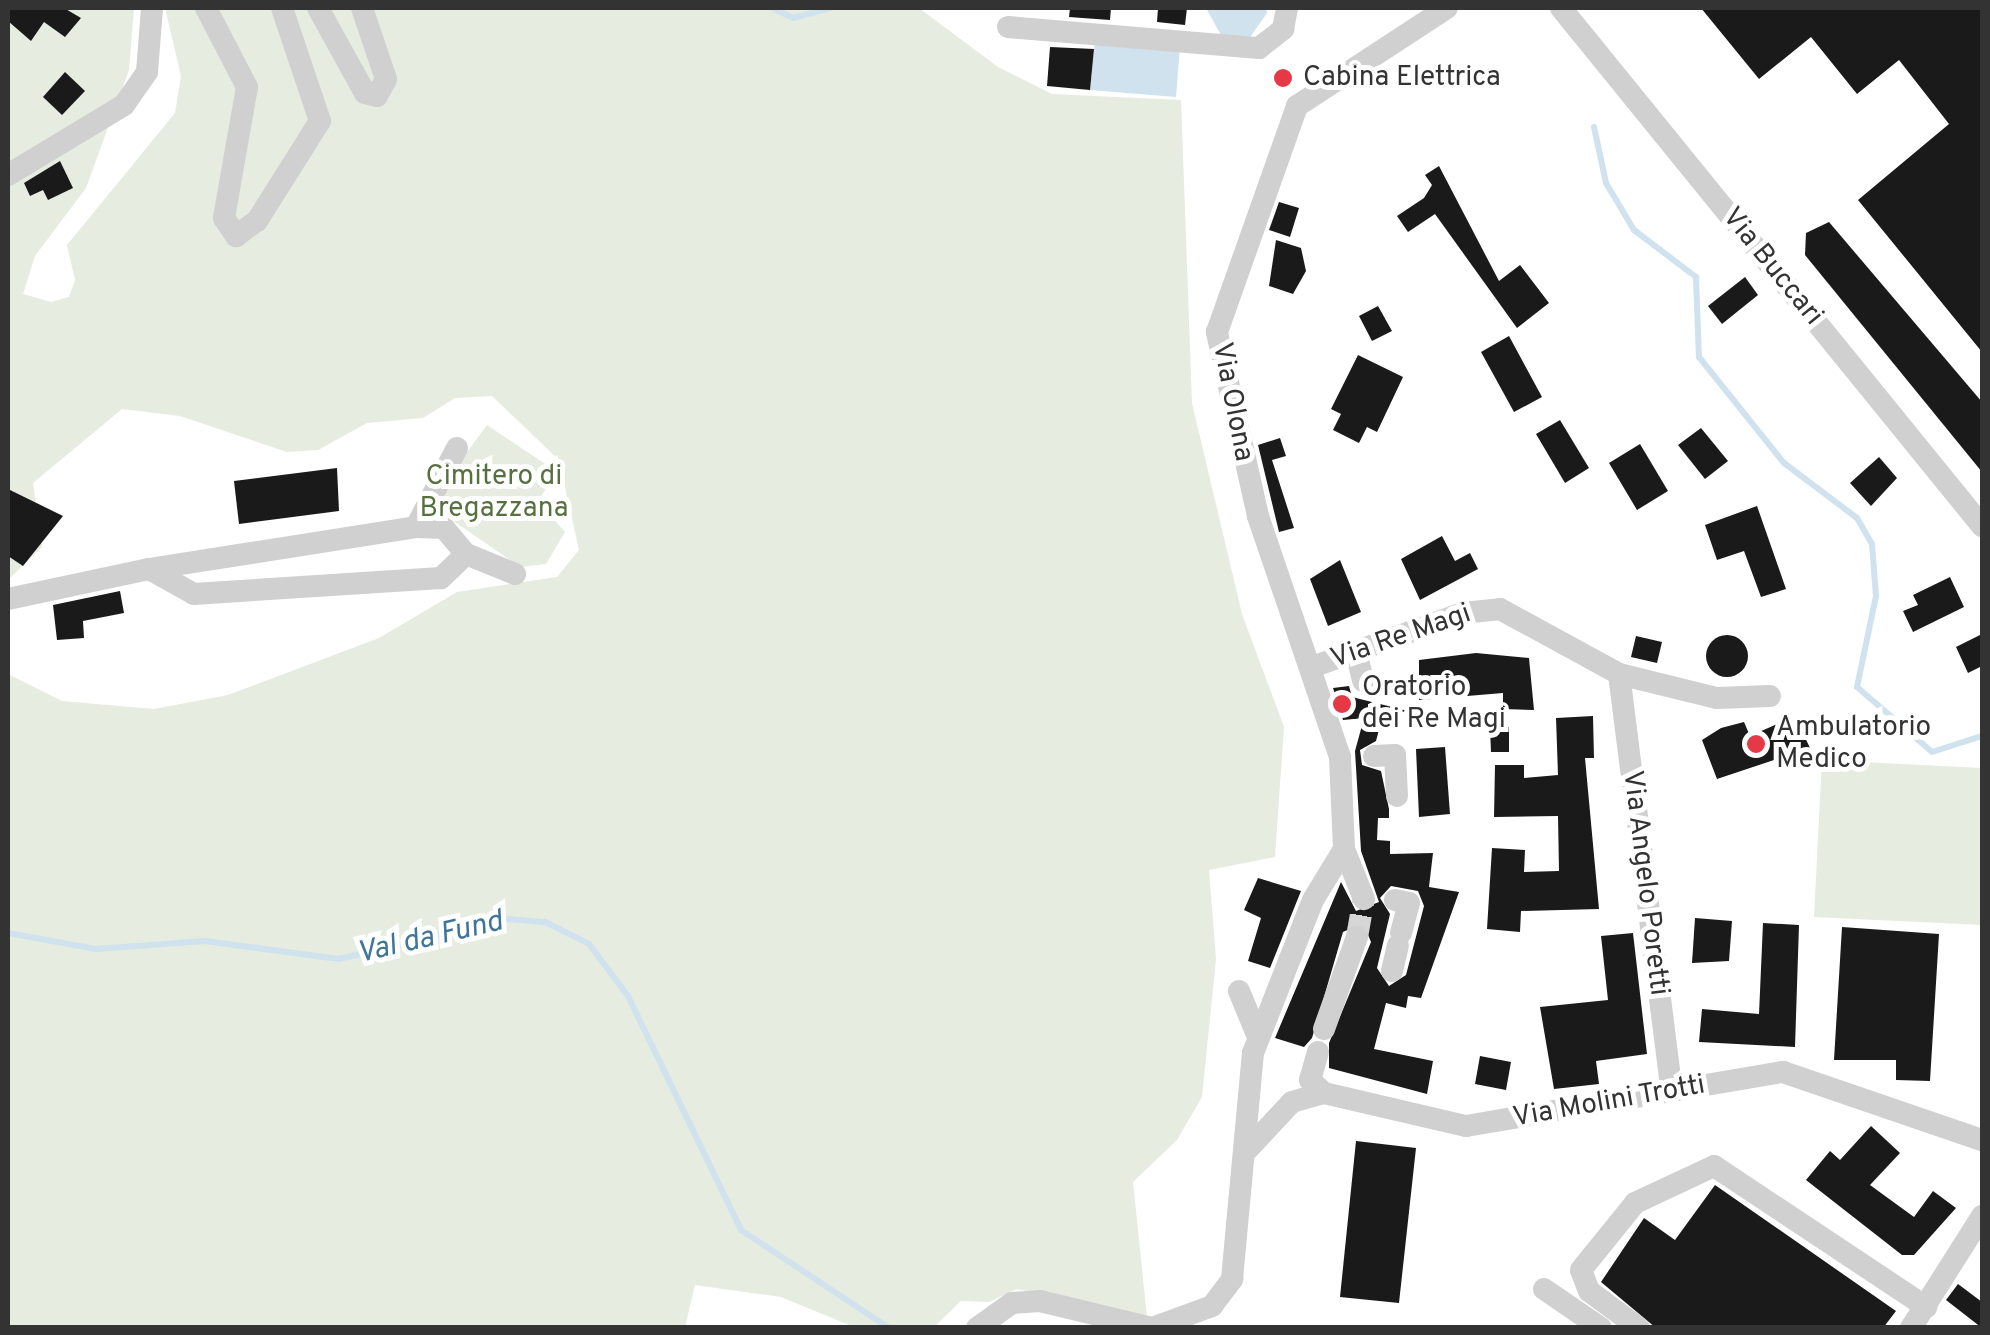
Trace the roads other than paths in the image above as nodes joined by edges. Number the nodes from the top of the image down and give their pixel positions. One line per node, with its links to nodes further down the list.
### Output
1 (152, 8): 10 (street)
2 (206, 8): 3 (street)
3 (282, 8)
4 (318, 8): 5 (street)
5 (362, 8)
6 (1447, 8): 19 (street, Via Olona)
7 (1561, 8): 12 (street, Via Buccari)
8 (1293, 11): 9 (street)
9 (1008, 27)
10 (8, 175)
11 (457, 448): 13 (street)
12 (1982, 526)
13 (416, 527): 14 (street); 15 (street)
14 (466, 554): 15 (street); 16 (street)
15 (149, 569): 17 (street)
16 (515, 574)
17 (8, 599)
18 (1356, 652): 19 (street, Via Re Magi); 20 (street, Via Re Magi); 21 (street, Via Re Magi)
19 (1312, 666): 23 (street, Via Olona)
20 (1618, 674): 22 (street, Via Re Magi); 34 (street, Via Angelo Poretti)
21 (1362, 681)
22 (1770, 696)
23 (1357, 756): 24 (street, Via Olona); 25 (street, Via Olona)
24 (1397, 796)
25 (1344, 850): 26 (street); 32 (street, Via Olona)
26 (1367, 896)
27 (1406, 896): 29 (street)
28 (1357, 937): 31 (street)
29 (1392, 971)
30 (1239, 992): 32 (street)
31 (1324, 1029)
32 (1258, 1037): 37 (street, Via Olona)
33 (1318, 1052): 35 (street)
34 (1672, 1091): 35 (street, Via Molini Trotti); 36 (street, Via Molini Trotti)
35 (1324, 1093): 37 (street)
36 (1982, 1140)
37 (1248, 1149): 42 (street, Via Olona)
38 (1982, 1216): 40 (street)
39 (1544, 1289): 43 (street)
40 (1926, 1307): 44 (street); 45 (street)
41 (978, 1328): 42 (street)
42 (1152, 1328)
43 (1602, 1328)
44 (1639, 1328)
45 (1911, 1328)

